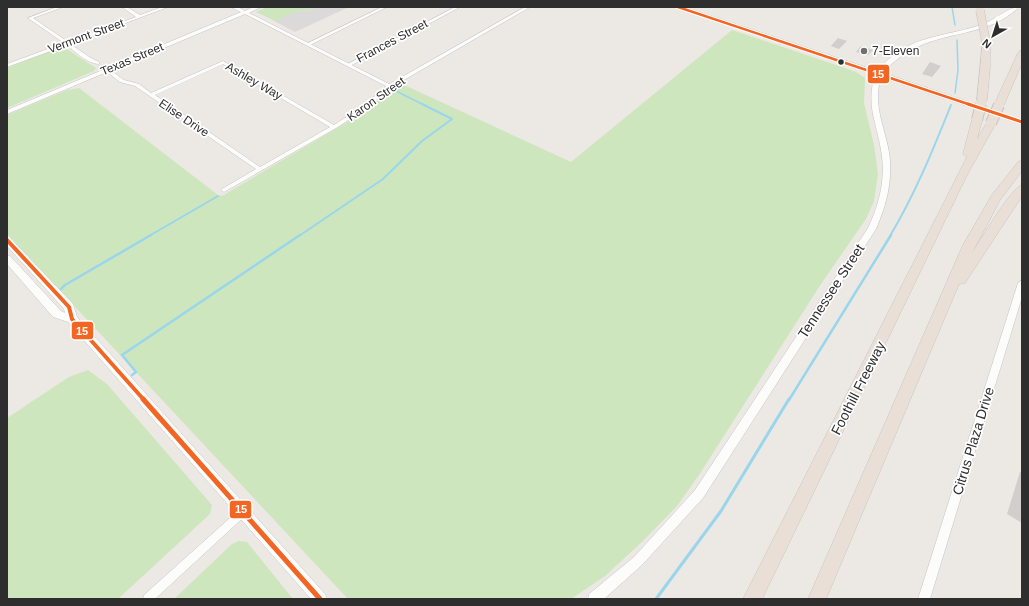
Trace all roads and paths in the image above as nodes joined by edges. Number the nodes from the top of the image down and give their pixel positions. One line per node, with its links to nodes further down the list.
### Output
1 (61, 7): 14 (street)
2 (124, 7): 13 (street)
3 (166, 7): 13 (street, Vermont Street)
4 (234, 7): 12 (street)
5 (258, 7): 12 (street, Texas Street)
6 (385, 7): 15 (street)
7 (458, 7): 18 (street, Frances Street)
8 (528, 7): 22 (street, Karon Street)
9 (678, 7): 21 (main road)
10 (1016, 7): 21 (main road)
11 (980, 8): 29 (highway, bridge)
12 (245, 12): 15 (street); 20 (street, Texas Street)
13 (140, 17): 14 (street, Vermont Street)
14 (66, 44): 17 (street); 19 (street, Vermont Street)
15 (308, 44): 18 (street)
16 (1022, 52): 29 (highway, bridge)
17 (97, 63)
18 (348, 65): 22 (street)
19 (7, 66)
20 (106, 70): 23 (street, Elise Drive); 24 (street, Texas Street)
21 (878, 74): 25 (main road); 42 (street, Tennessee Street)
22 (390, 86): 26 (street, Karon Street)
23 (150, 95): 26 (street, Ashley Way); 28 (street, Elise Drive)
24 (7, 112)
25 (1022, 122)
26 (334, 127): 28 (street, Karon Street)
27 (1022, 164): 37 (highway)
28 (259, 169): 31 (street, Karon Street)
29 (962, 175): 43 (highway, Foothill Freeway)
30 (1022, 189): 37 (highway)
31 (224, 190)
32 (7, 240): 35 (main road)
33 (7, 246): 35 (main road)
34 (7, 258): 38 (main road)
35 (26, 261): 38 (main road)
36 (1022, 283): 45 (street, Citrus Plaza Drive)
37 (939, 314): 44 (highway)
38 (72, 319): 39 (main road)
39 (243, 512): 40 (street); 41 (main road)
40 (148, 599)
41 (320, 599)
42 (594, 599)
43 (752, 599)
44 (817, 599)
45 (924, 599)

